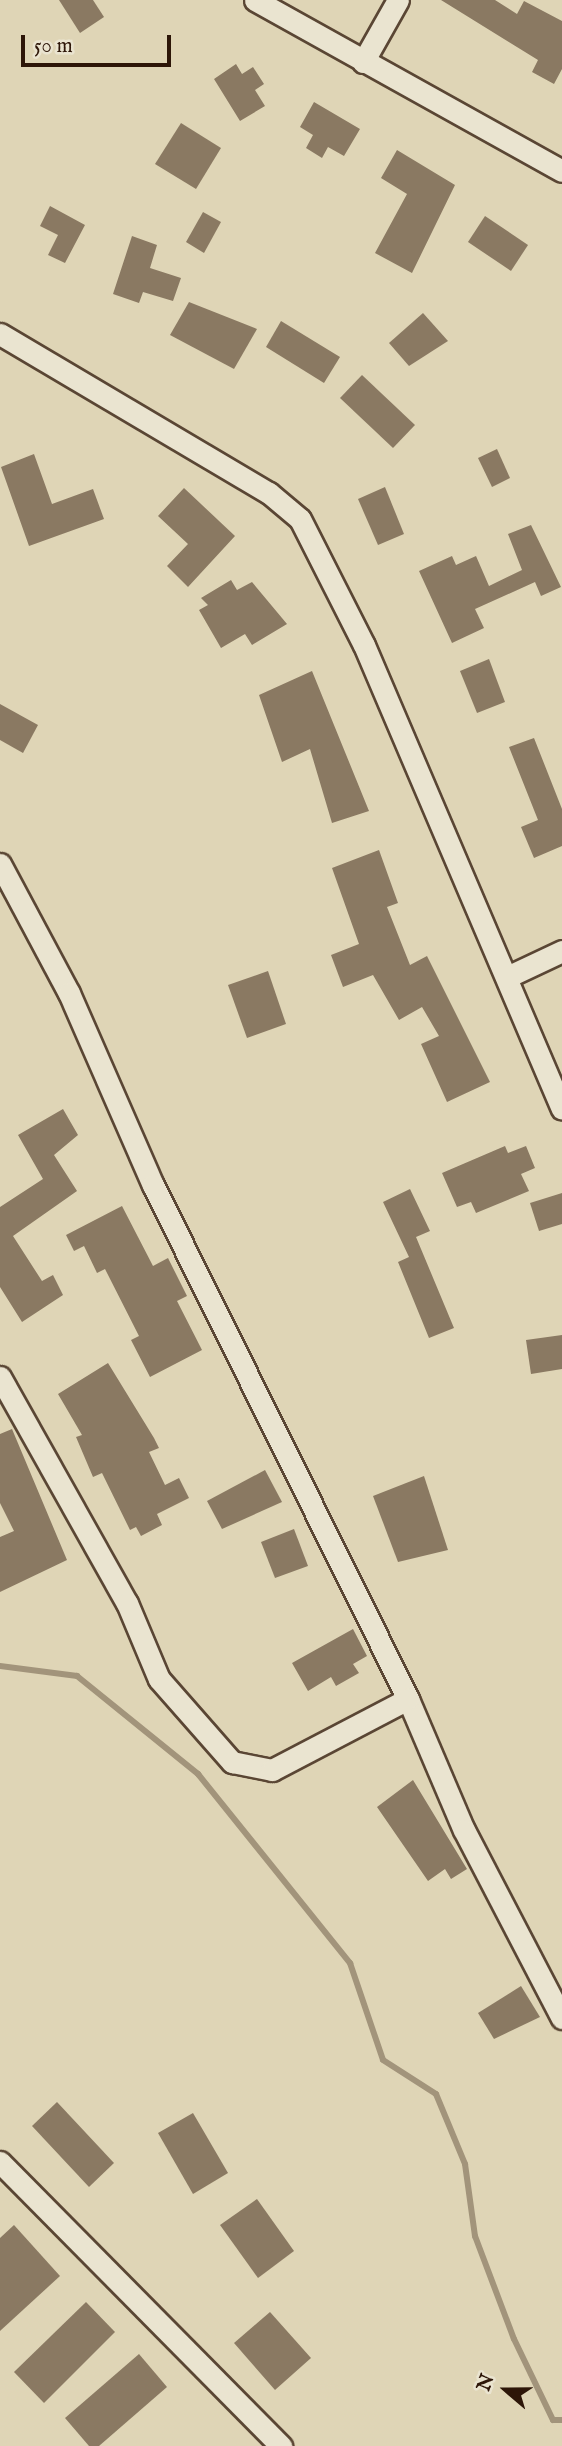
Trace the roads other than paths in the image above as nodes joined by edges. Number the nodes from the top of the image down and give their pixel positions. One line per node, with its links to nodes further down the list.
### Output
1 (255, 0): 3 (street)
2 (398, 0): 3 (street)
3 (363, 62): 4 (street)
4 (562, 171)
5 (0, 334): 8 (street)
6 (0, 864): 11 (street)
7 (562, 951): 8 (street)
8 (507, 977): 9 (street)
9 (562, 1109)
10 (0, 1377): 11 (street)
11 (408, 1699): 12 (street)
12 (562, 2018)
13 (0, 2162): 14 (street)
14 (281, 2446)

